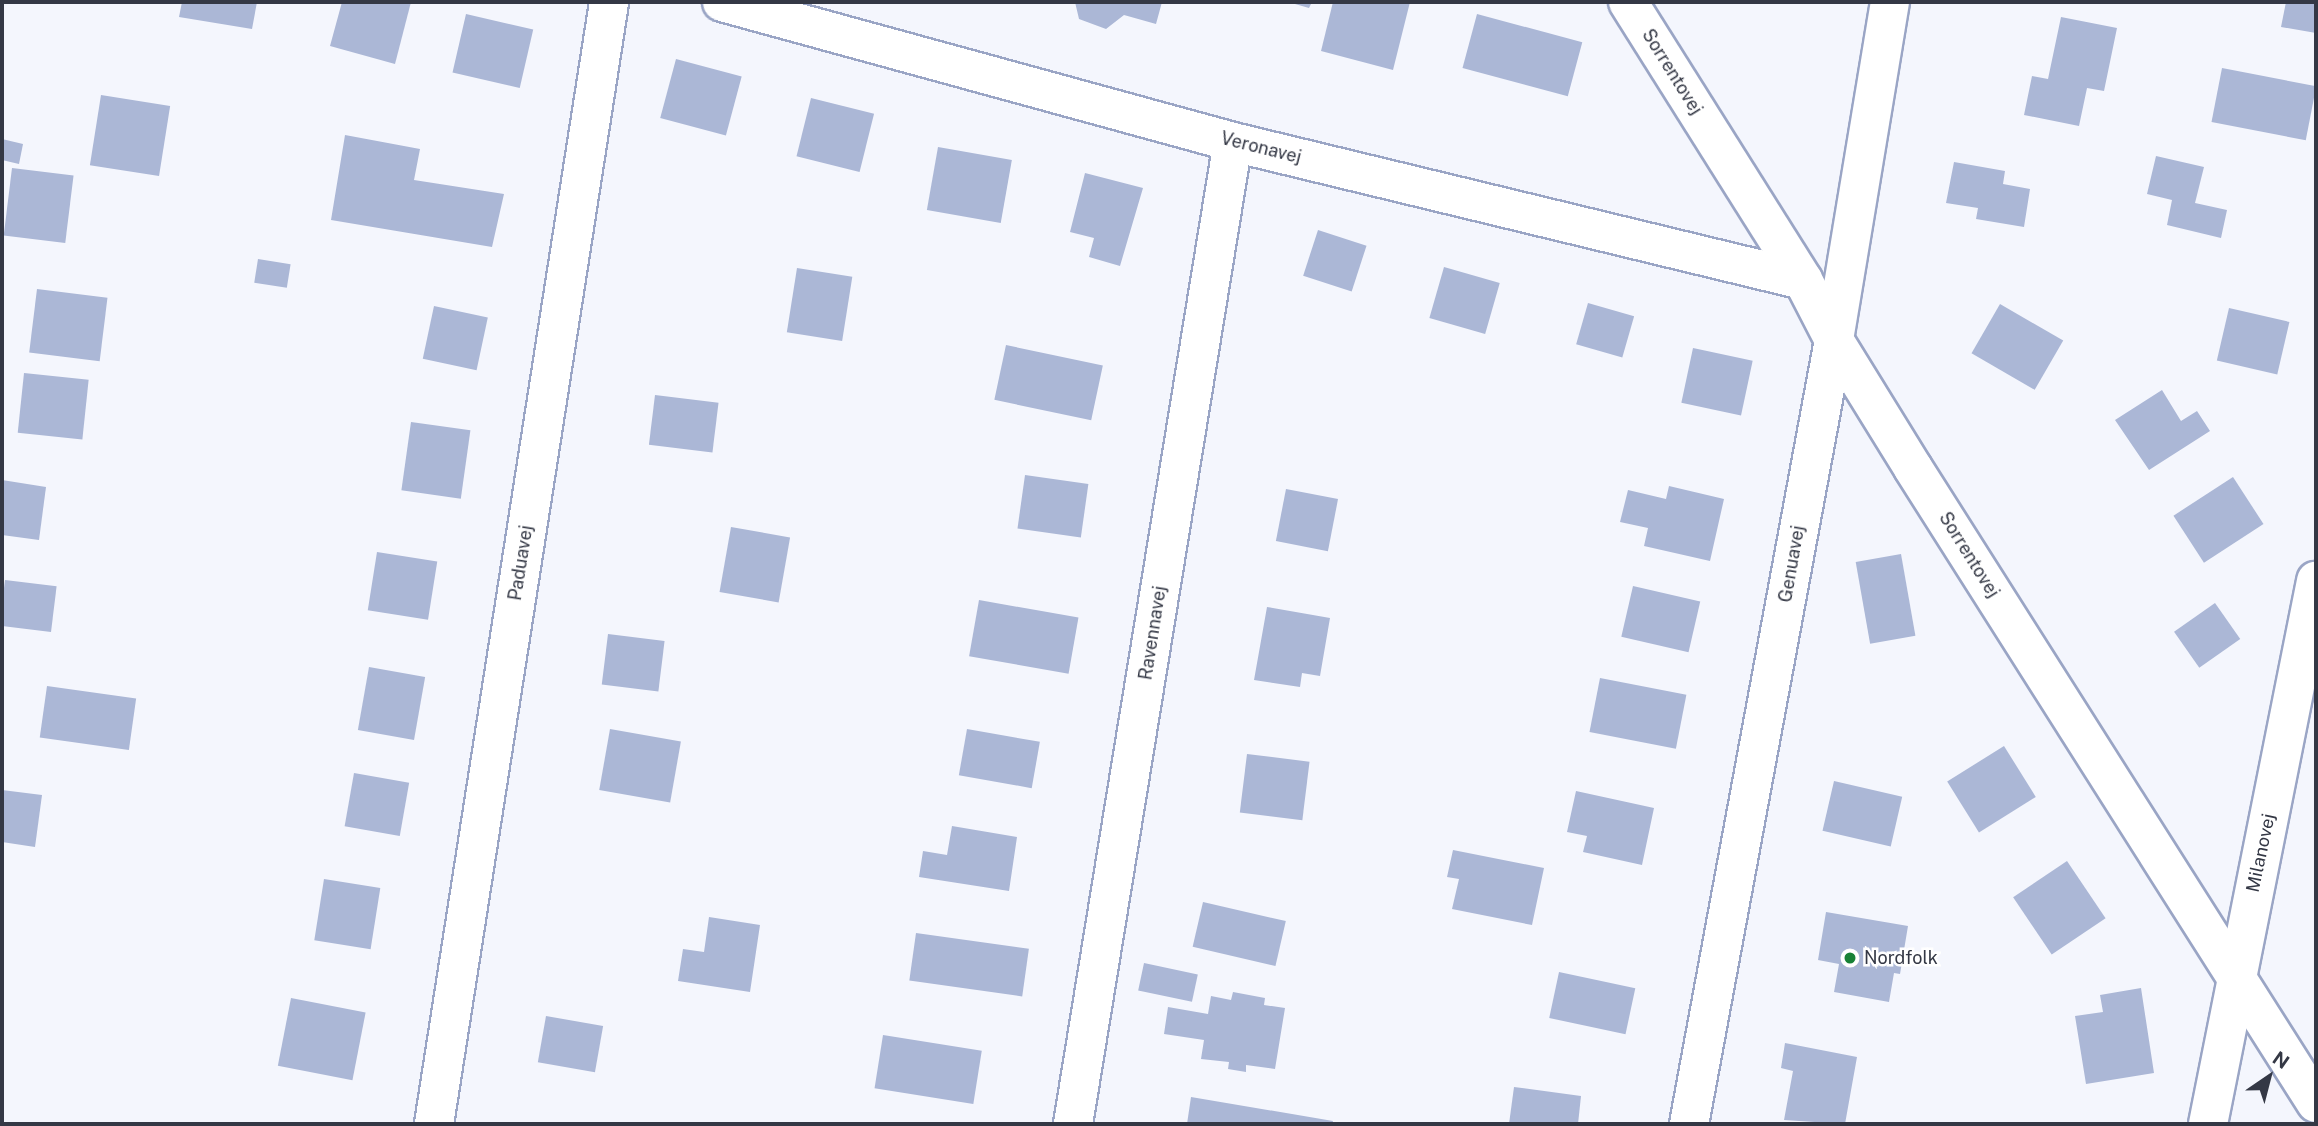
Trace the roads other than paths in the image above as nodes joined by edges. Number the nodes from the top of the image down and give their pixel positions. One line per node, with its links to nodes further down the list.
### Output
1 (609, 2): 11 (street, Paduavej)
2 (722, 2): 5 (street, Veronavej)
3 (1628, 2): 6 (street, Sorrentovej)
4 (1890, 2): 7 (street, Genuavej)
5 (1233, 142): 6 (street, Veronavej); 12 (street, Ravennavej)
6 (1803, 280): 7 (street, Sorrentovej)
7 (1833, 340): 9 (street, Sorrentovej); 13 (street, Genuavej)
8 (2316, 581): 9 (street, Milanovej)
9 (2235, 979): 10 (street, Sorrentovej); 14 (street, Milanovej)
10 (2316, 1103)
11 (434, 1124)
12 (1073, 1124)
13 (1689, 1124)
14 (2208, 1124)

